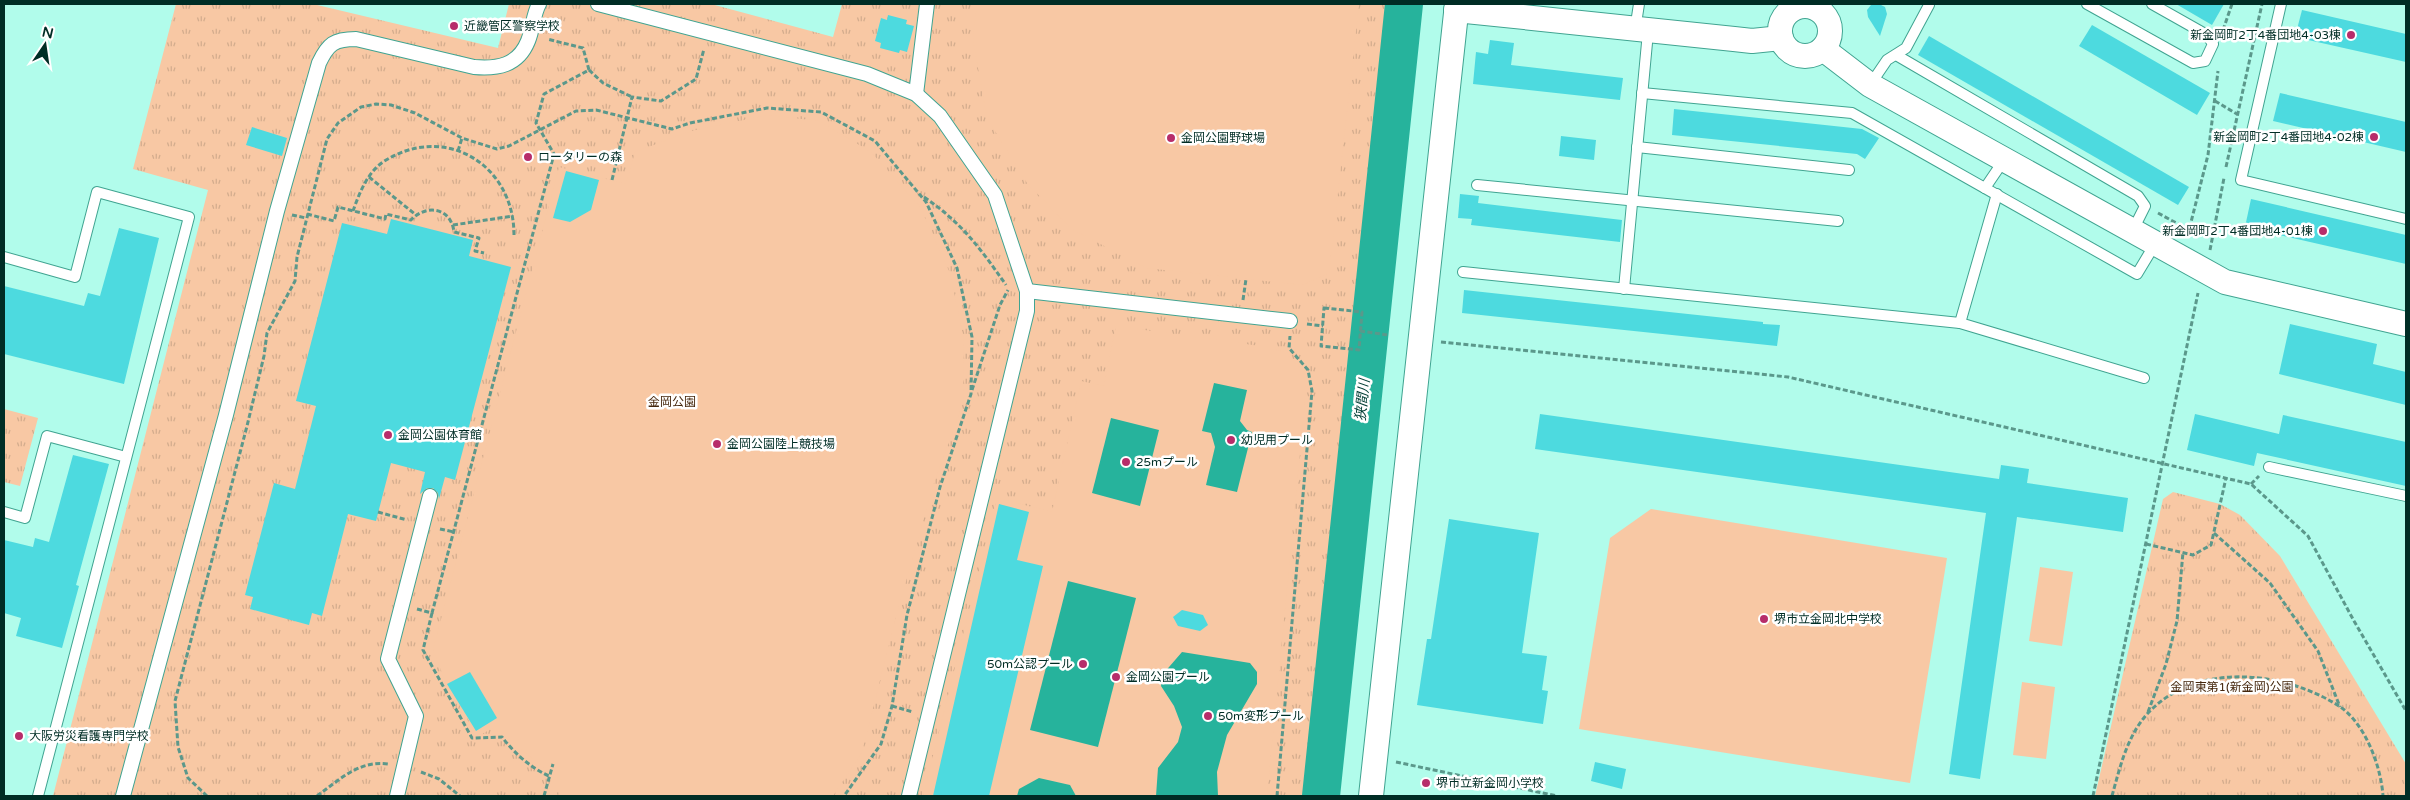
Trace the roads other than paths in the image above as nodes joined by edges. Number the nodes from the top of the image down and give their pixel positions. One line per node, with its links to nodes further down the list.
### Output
1 (539, 4): 43 (street)
2 (598, 4): 17 (street)
3 (927, 4): 17 (street)
4 (1639, 4): 11 (lane)
5 (2087, 4): 6 (lane)
6 (2152, 4)
7 (2281, 4): 25 (lane)
8 (1929, 5): 14 (lane)
9 (1813, 6): 12 (street); 13 (street)
10 (1456, 7): 11 (street); 46 (street)
11 (1642, 31): 12 (street); 16 (lane)
12 (1780, 38): 13 (street)
13 (1823, 48): 15 (street)
14 (1896, 55): 15 (lane); 27 (lane)
15 (1870, 85): 19 (street)
16 (1642, 93): 18 (lane); 22 (lane)
17 (916, 94): 32 (street)
18 (1637, 147): 20 (lane); 24 (lane)
19 (2004, 160): 22 (lane); 27 (street)
20 (1849, 170)
21 (1477, 185): 24 (lane)
22 (1984, 188): 23 (lane)
23 (1997, 194): 28 (lane); 34 (lane)
24 (1632, 201): 26 (lane); 31 (lane)
25 (2406, 219)
26 (1838, 221)
27 (2132, 232): 28 (street)
28 (2155, 244): 35 (street)
29 (4, 257): 37 (lane)
30 (1463, 272): 31 (lane)
31 (1624, 289): 34 (lane)
32 (1027, 291): 33 (street); 45 (street)
33 (1290, 321)
34 (1960, 323): 36 (lane)
35 (2406, 324)
36 (2144, 378)
37 (126, 457): 41 (lane); 42 (lane)
38 (2269, 466): 40 (lane)
39 (430, 496): 44 (street)
40 (2406, 496)
41 (4, 512)
42 (38, 796)
43 (123, 796)
44 (397, 796)
45 (909, 796)
46 (1371, 796)

